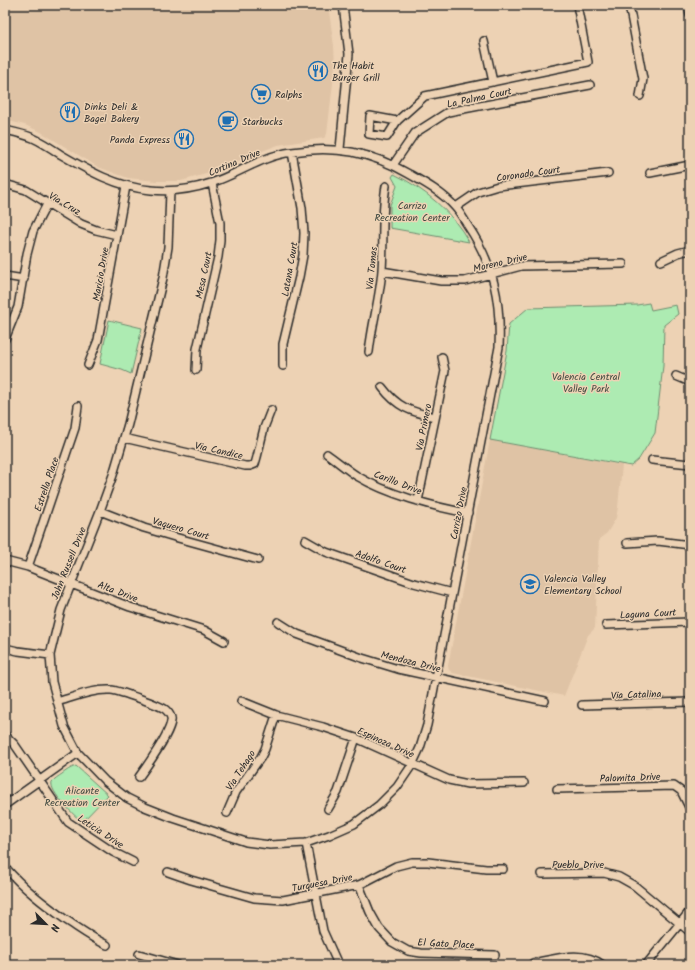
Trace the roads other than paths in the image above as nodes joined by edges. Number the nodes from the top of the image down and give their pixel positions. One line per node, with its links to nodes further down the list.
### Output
1 (342, 5): 12 (street)
2 (578, 5): 7 (street)
3 (629, 5): 9 (street)
4 (688, 5): 5 (street)
5 (690, 15)
6 (484, 40): 7 (street)
7 (493, 82): 10 (street)
8 (590, 85): 14 (street, La Palma Court)
9 (640, 96)
10 (396, 121)
11 (5, 130): 20 (street, Cortina Drive)
12 (340, 149): 13 (street, Cortina Drive); 14 (street, Carrizo Drive)
13 (292, 152): 18 (street, Cortina Drive); 37 (street, Latana Court)
14 (393, 165): 24 (street, Carrizo Drive)
15 (690, 165): 17 (street)
16 (608, 173): 24 (street, Coronado Court)
17 (650, 173)
18 (212, 183): 22 (street, Cortina Drive); 38 (street, Mesa Court)
19 (5, 184): 23 (street, Via Cruz)
20 (126, 186): 22 (street, Cortina Drive); 25 (street, Maricio Drive)
21 (386, 186): 29 (street, Via Tomas)
22 (170, 191): 45 (street, John Russell Drive)
23 (47, 204): 25 (street, Via Cruz); 32 (street)
24 (456, 207): 30 (street, Carrizo Drive)
25 (117, 234): 36 (street, Maricio Drive)
26 (690, 250): 27 (street)
27 (661, 261)
28 (623, 264): 30 (street, Moreno Drive)
29 (382, 271): 30 (street, Moreno Drive); 34 (street, Via Tomas)
30 (492, 274): 51 (street, Carrizo Drive)
31 (5, 276): 32 (street)
32 (24, 279): 33 (street)
33 (5, 339)
34 (369, 352)
35 (442, 358): 44 (street, Via Primero)
36 (88, 365)
37 (283, 366)
38 (196, 370)
39 (676, 376): 40 (street)
40 (690, 382)
41 (382, 387): 44 (street)
42 (78, 406): 57 (street, Estrella Place)
43 (271, 410): 45 (street, Via Candice)
44 (435, 418): 49 (street, Via Primero)
45 (124, 438): 50 (street, John Russell Drive)
46 (327, 454): 49 (street, Carillo Drive)
47 (652, 460): 48 (street)
48 (690, 464)
49 (418, 500): 51 (street, Carillo Drive)
50 (100, 511): 55 (street, Vaquero Court); 58 (street, John Russell Drive)
51 (468, 513): 59 (street, Carrizo Drive)
52 (305, 540): 59 (street, Adolfo Court)
53 (627, 543): 54 (street)
54 (690, 545)
55 (258, 560)
56 (5, 561): 57 (street, Alta Drive)
57 (28, 567): 58 (street, Alta Drive)
58 (72, 584): 63 (street, Alta Drive); 65 (street, John Russell Drive)
59 (452, 593): 66 (street, Carrizo Drive)
60 (278, 622): 66 (street, Mendoza Drive)
61 (690, 622): 62 (street, Laguna Court)
62 (606, 625)
63 (224, 641)
64 (5, 648): 65 (street)
65 (50, 655): 69 (street, John Russell Drive)
66 (437, 678): 68 (street, Mendoza Drive); 76 (street, Carrizo Drive)
67 (241, 701): 72 (street, Espinoza Drive)
68 (545, 701)
69 (57, 702): 75 (street, John Russell Drive); 77 (street)
70 (690, 702): 71 (street, Via Catalina)
71 (582, 705)
72 (276, 714): 74 (street, Espinoza Drive); 84 (street, Via Tehago)
73 (5, 736): 78 (street, Leticia Drive)
74 (356, 738): 76 (street, Espinoza Drive); 82 (street)
75 (78, 753): 78 (street); 85 (street, John Russell Drive)
76 (412, 764): 79 (street, Espinoza Drive); 86 (street, Carrizo Drive)
77 (139, 777)
78 (39, 781): 81 (street); 87 (street, Leticia Drive)
79 (524, 783)
80 (558, 790): 83 (street, Palomita Drive)
81 (5, 805)
82 (328, 809)
83 (690, 809)
84 (227, 813)
85 (246, 842): 86 (street, Carrizo Drive)
86 (306, 843): 93 (street)
87 (133, 862)
88 (5, 867): 97 (street)
89 (503, 869): 92 (street, Turquesa Drive)
90 (168, 872): 93 (street, Turquesa Drive)
91 (542, 874): 95 (street, Pueblo Drive)
92 (359, 885): 93 (street, Turquesa Drive); 99 (street, El Gato Place)
93 (315, 894): 101 (street)
94 (690, 911): 95 (street)
95 (681, 923): 96 (street, Pueblo Drive); 104 (street)
96 (690, 932)
97 (106, 945)
98 (140, 954): 102 (street)
99 (495, 954)
100 (533, 963): 103 (street)
101 (336, 964)
102 (178, 965)
103 (603, 965)
104 (646, 965)

